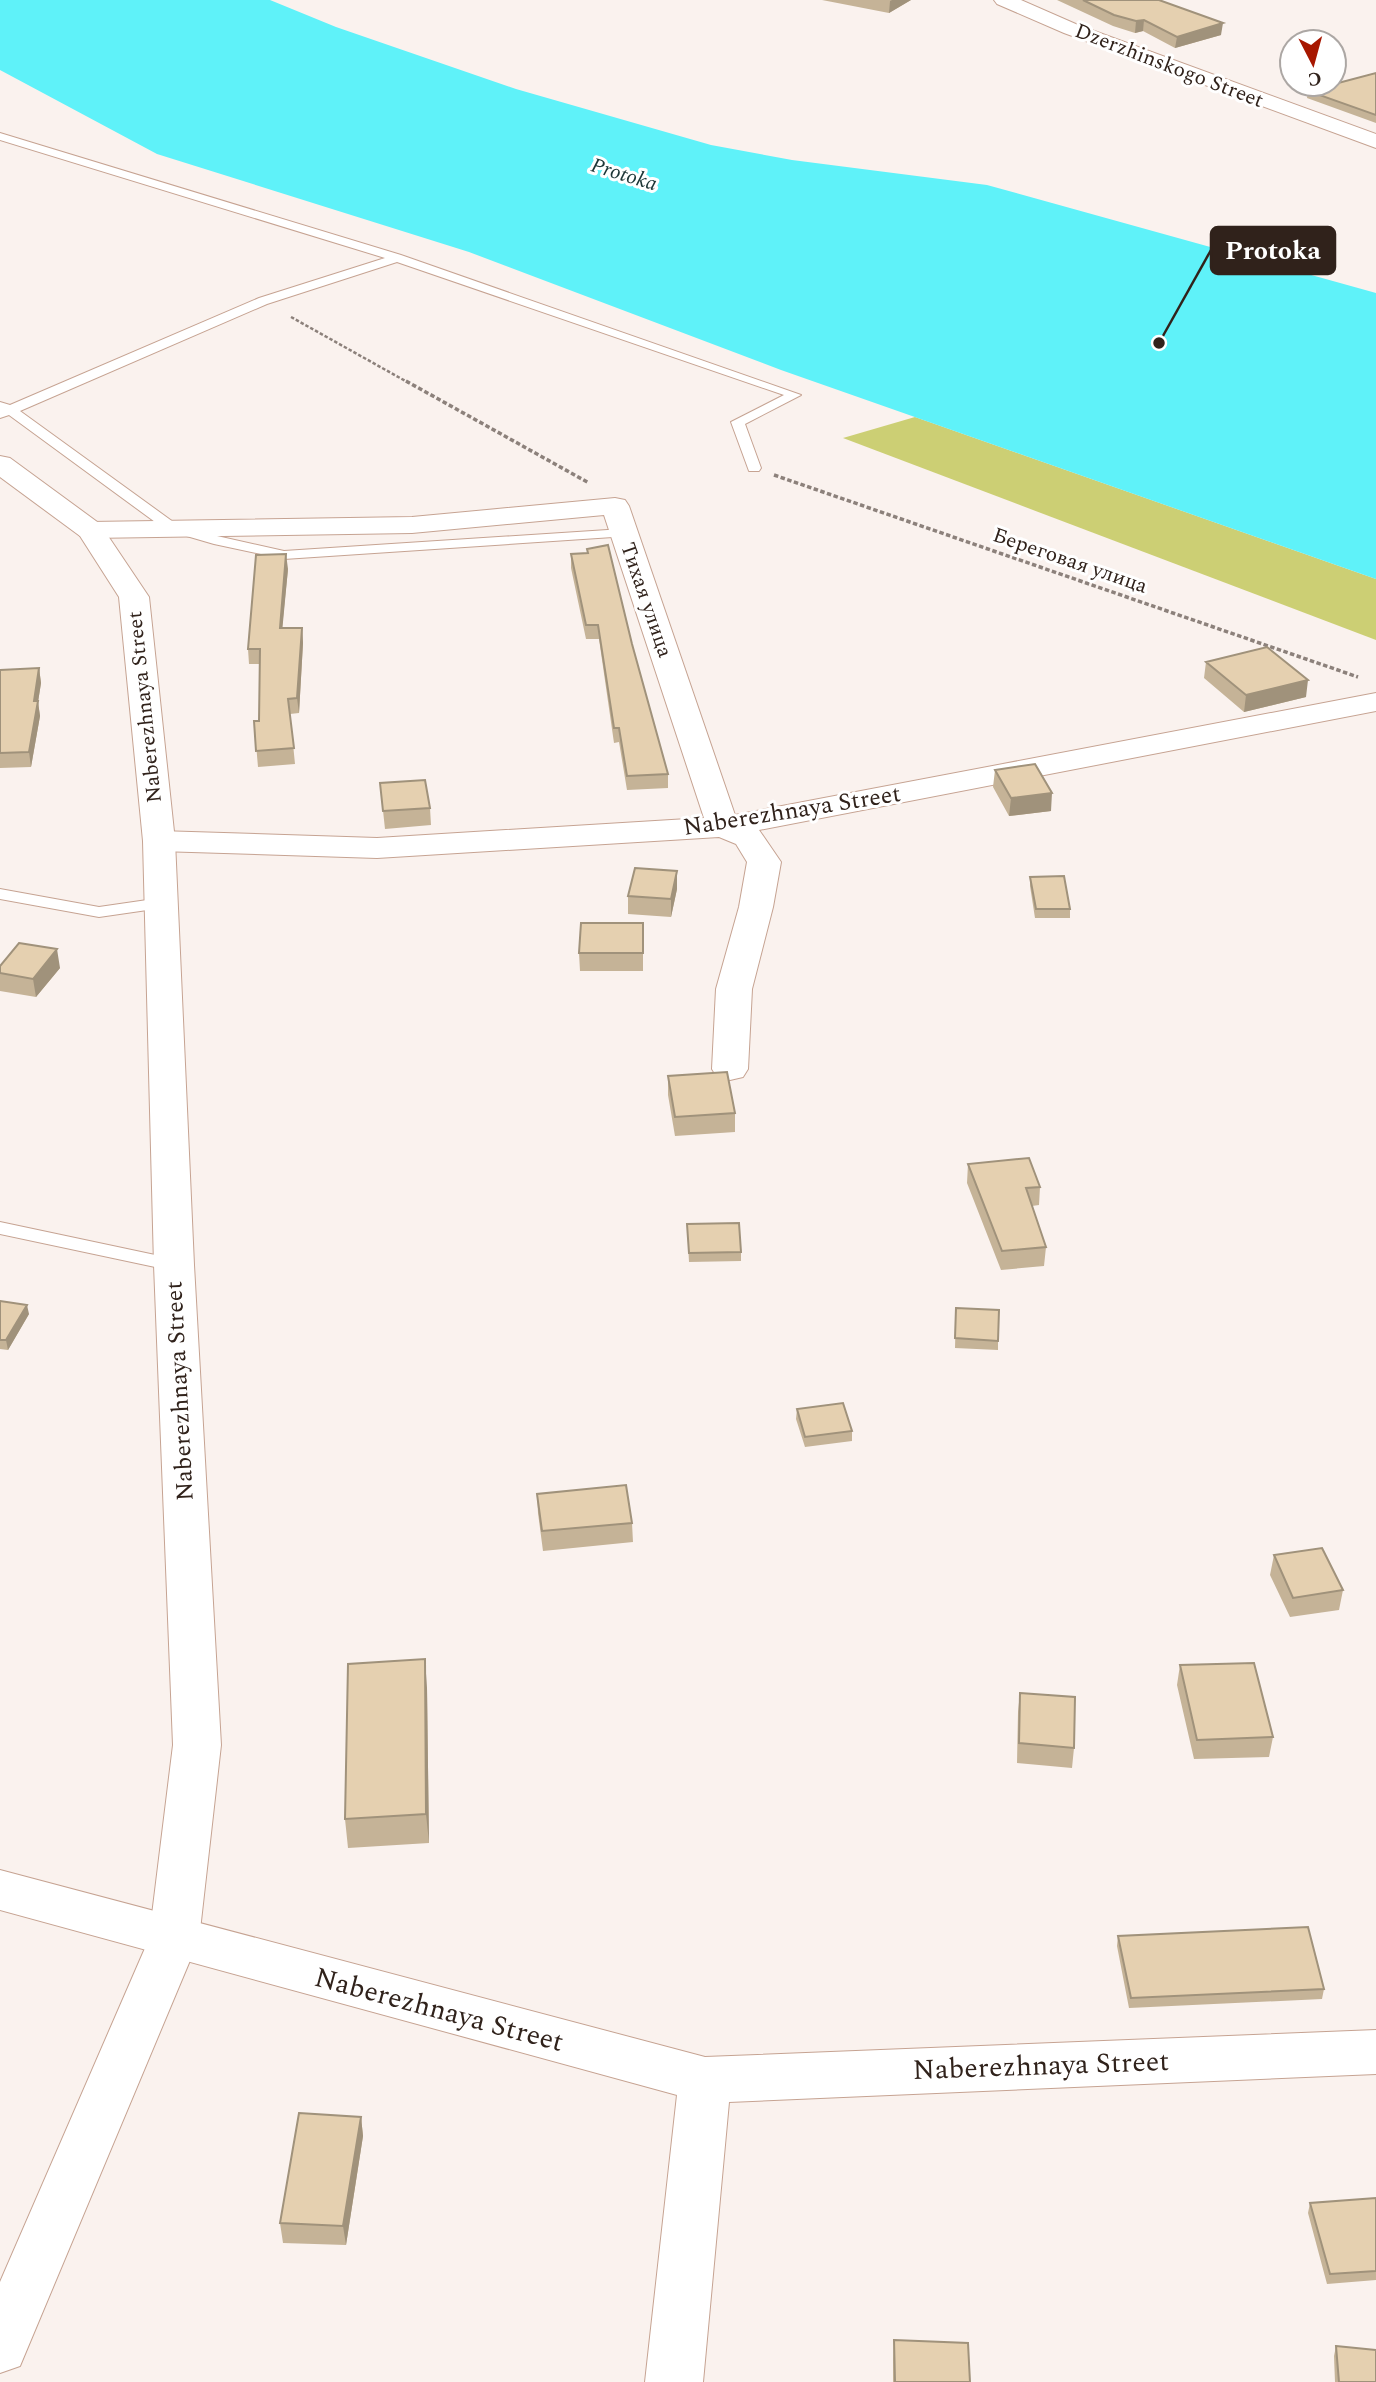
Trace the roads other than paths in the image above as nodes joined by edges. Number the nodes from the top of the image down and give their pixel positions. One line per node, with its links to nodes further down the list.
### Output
1 (1044, 0): 2 (street)
2 (1011, 3): 4 (street, Dzerzhinskogo Street)
3 (0, 136): 5 (lane)
4 (1376, 141)
5 (397, 258): 6 (lane); 8 (lane)
6 (3, 410): 9 (lane)
7 (0, 464): 10 (street, Naberezhnaya Street)
8 (754, 468)
9 (171, 527): 10 (street); 12 (street, Тихая улица)
10 (90, 530): 13 (street, Naberezhnaya Street)
11 (1370, 690): 12 (street, Naberezhnaya Street)
12 (723, 827): 13 (street, Naberezhnaya Street); 16 (street)
13 (159, 841): 15 (street, Naberezhnaya Street)
14 (0, 894): 15 (lane)
15 (161, 903): 18 (street, Naberezhnaya Street)
16 (730, 1069)
17 (0, 1227): 18 (lane)
18 (174, 1265): 20 (street, Naberezhnaya Street)
19 (0, 1890): 20 (street)
20 (174, 1939): 22 (street, Naberezhnaya Street); 23 (street, Naberezhnaya Street)
21 (1376, 2052): 22 (street, Naberezhnaya Street)
22 (705, 2080): 24 (street)
23 (0, 2347)
24 (674, 2382)

